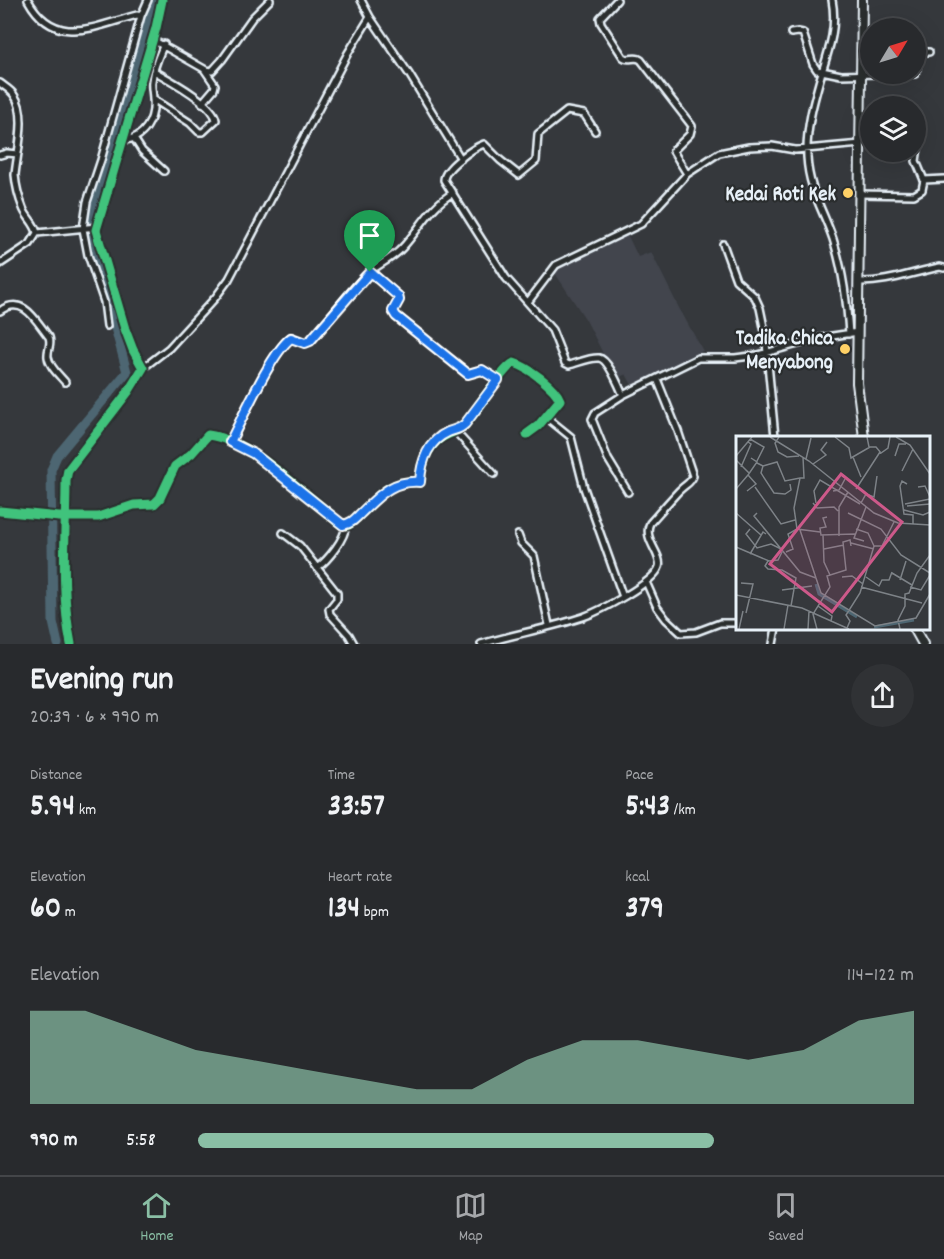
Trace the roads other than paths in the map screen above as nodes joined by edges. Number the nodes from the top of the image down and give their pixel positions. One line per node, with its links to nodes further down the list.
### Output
1 (28, 0): 9 (street)
2 (148, 0): 9 (street)
3 (162, 0): 13 (street)
4 (270, 0): 15 (street)
5 (361, 0): 10 (street)
6 (617, 0): 33 (street)
7 (832, 0): 17 (street)
8 (862, 0): 11 (street)
9 (141, 16): 39 (street)
10 (370, 17): 29 (street); 52 (street)
11 (862, 18)
12 (791, 33): 17 (street)
13 (153, 40): 14 (street); 23 (street)
14 (164, 44): 15 (street); 16 (street)
15 (204, 69): 21 (street)
16 (154, 71): 20 (street); 21 (street)
17 (822, 72): 18 (street); 26 (street)
18 (860, 74)
19 (0, 82): 27 (street)
20 (153, 99): 21 (street); 24 (street)
21 (202, 103)
22 (595, 131): 29 (street)
23 (124, 140): 24 (street); 38 (street)
24 (135, 140): 32 (street)
25 (860, 144): 26 (street)
26 (807, 148): 33 (street); 50 (street)
27 (18, 154): 28 (street); 40 (street)
28 (0, 155)
29 (461, 159): 36 (street)
30 (861, 162): 37 (street)
31 (916, 162): 35 (street)
32 (164, 171)
33 (687, 174): 46 (street)
34 (944, 179): 35 (street)
35 (924, 180): 37 (street)
36 (453, 193): 44 (street); 46 (street)
37 (860, 194): 45 (street)
38 (97, 227): 39 (street); 52 (street)
39 (83, 229): 40 (street); 48 (street)
40 (37, 233): 42 (street)
41 (723, 244): 51 (street)
42 (0, 264)
43 (944, 268): 45 (street)
44 (370, 272): 54 (street); 62 (street)
45 (859, 282): 49 (street)
46 (528, 302): 56 (street)
47 (0, 310): 55 (street)
48 (107, 326)
49 (858, 332): 50 (street); 61 (street)
50 (849, 334): 51 (street)
51 (767, 353): 53 (street); 60 (street)
52 (143, 368): 66 (street)
53 (657, 379): 56 (street); 71 (street)
54 (498, 380): 57 (street); 58 (street)
55 (65, 381)
56 (623, 395): 64 (street)
57 (545, 416): 59 (street); 72 (street)
58 (455, 431): 63 (street); 67 (street)
59 (527, 434)
60 (776, 436)
61 (864, 436)
62 (230, 442): 66 (street); 67 (street)
63 (494, 474)
64 (628, 492)
65 (0, 511): 66 (street)
66 (66, 517): 77 (street)
67 (346, 525): 70 (street)
68 (284, 533): 70 (street)
69 (518, 535): 74 (street)
70 (317, 568): 78 (street)
71 (646, 582): 72 (street); 73 (street)
72 (623, 597): 74 (street)
73 (736, 623)
74 (549, 626): 79 (street)
75 (776, 629): 80 (street)
76 (915, 629): 81 (street)
77 (71, 644)
78 (354, 644)
79 (481, 644)
80 (773, 644)
81 (923, 644)

